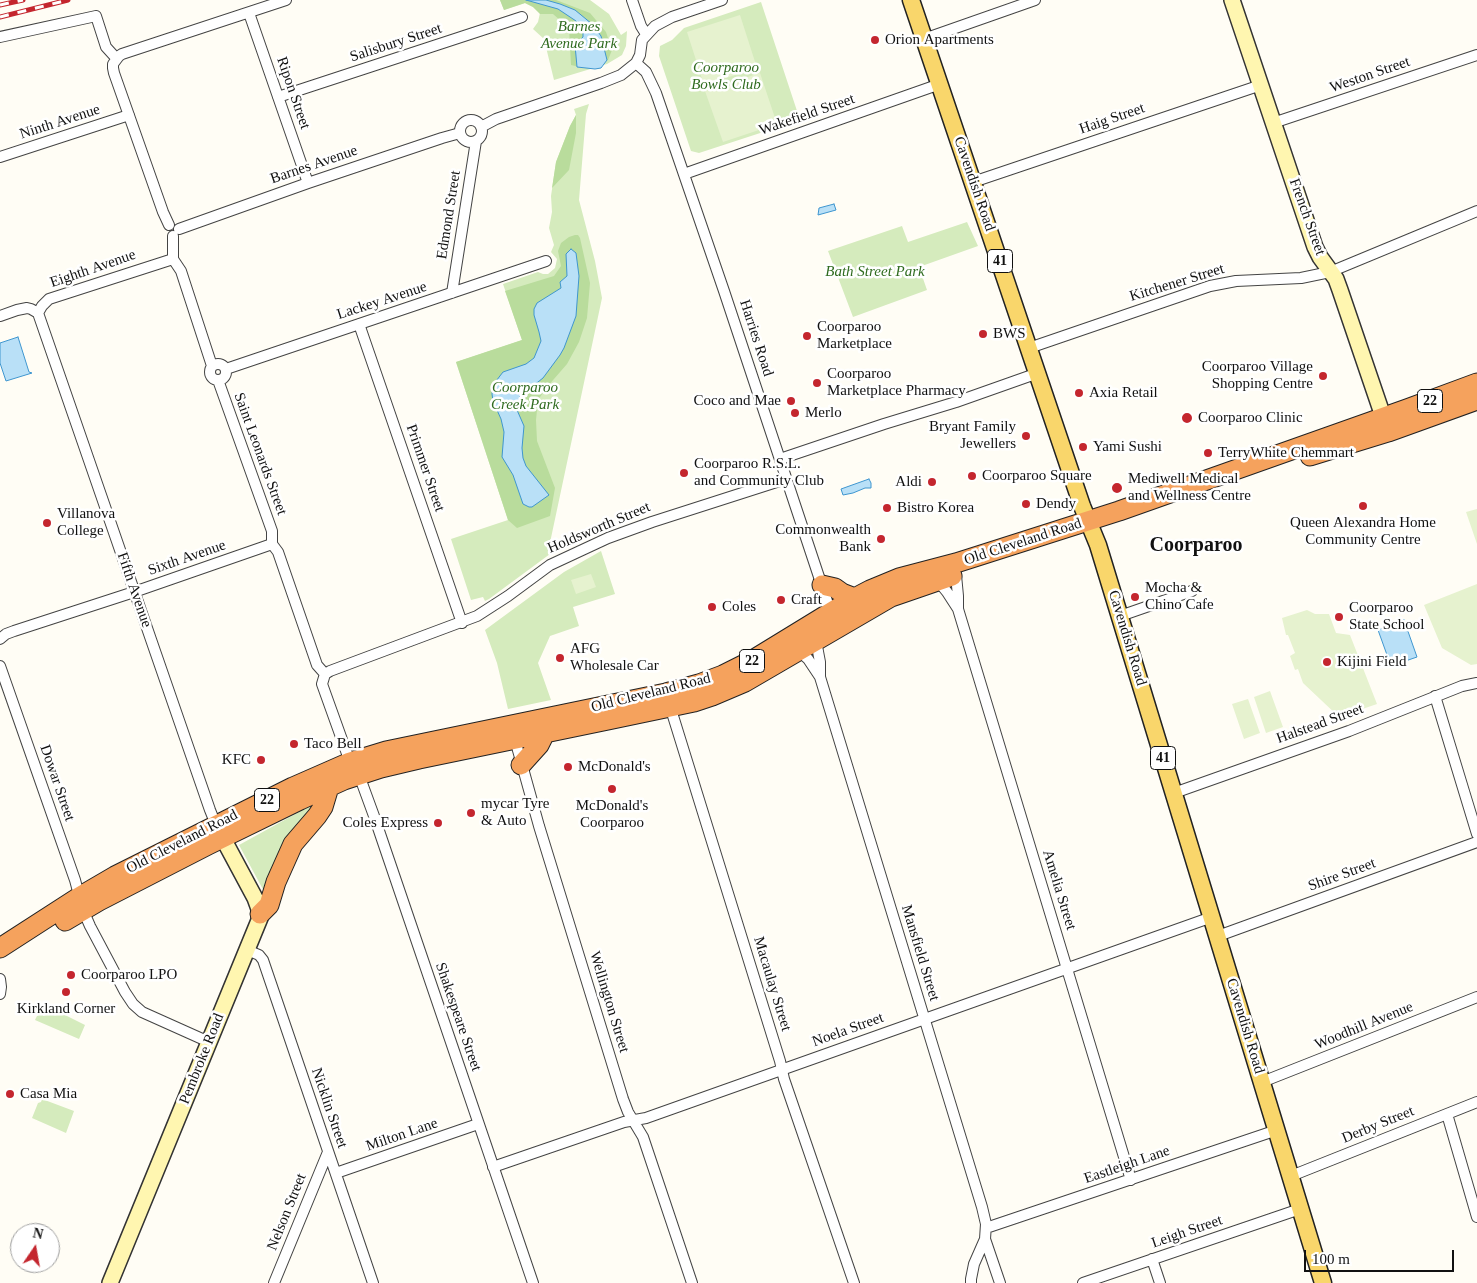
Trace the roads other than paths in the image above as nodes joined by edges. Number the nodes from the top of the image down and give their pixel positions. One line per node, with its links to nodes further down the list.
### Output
1 (286, 0): 7 (street)
2 (632, 0): 9 (street)
3 (722, 0): 9 (street)
4 (911, 0): 11 (main road, Cavendish Road / 41)
5 (1036, 0): 11 (street)
6 (1232, 0): 16 (street, French Street)
7 (249, 13): 13 (street); 17 (street, Ripon Street)
8 (522, 17): 17 (street, Salisbury Street)
9 (646, 34): 14 (street)
10 (0, 37): 13 (street)
11 (924, 38): 15 (main road, Cavendish Road / 41)
12 (1477, 54): 19 (street, Weston Street)
13 (116, 58): 18 (street)
14 (636, 63): 20 (street); 24 (street, Harries Road)
15 (940, 84): 24 (street, Wakefield Street); 25 (main road, Cavendish Road / 41)
16 (1261, 85): 19 (street, French Street); 25 (street, Haig Street)
17 (278, 97): 26 (street, Ripon Street)
18 (129, 115): 23 (street, Ninth Avenue); 28 (street)
19 (1273, 123): 31 (street, French Street)
20 (481, 127): 21 (street); 22 (street)
21 (460, 133): 22 (street); 26 (street, Barnes Avenue)
22 (476, 141): 32 (street, Edmond Street)
23 (0, 157)
24 (684, 174): 44 (street, Harries Road)
25 (973, 182): 36 (main road, Cavendish Road / 41)
26 (308, 183): 28 (street, Barnes Avenue)
27 (1477, 211): 31 (street, Kitchener Street)
28 (176, 232): 29 (street)
29 (173, 259): 33 (street, Eighth Avenue); 37 (street)
30 (546, 261): 32 (street, Lackey Avenue)
31 (1330, 272): 36 (street, Kitchener Street); 43 (street, French Street)
32 (452, 293): 35 (street, Lackey Avenue)
33 (38, 313): 34 (street); 52 (street, Fifth Avenue)
34 (0, 316)
35 (359, 324): 38 (street, Lackey Avenue); 57 (street, Primmer Street)
36 (1029, 348): 39 (main road, Cavendish Road / 41)
37 (212, 366): 38 (street); 40 (street)
38 (226, 369): 40 (street)
39 (1038, 373): 44 (street); 46 (main road, Cavendish Road / 41)
40 (218, 380): 47 (street, Saint Leonards Street)
41 (1477, 383): 43 (highway, Old Cleveland Road / 22)
42 (1477, 400): 43 (highway, Old Cleveland Road / 22)
43 (1385, 425): 46 (highway, Old Cleveland Road / 22)
44 (780, 459): 45 (street, Harries Road)
45 (786, 478): 50 (street, Harries Road); 57 (street, Holdsworth Street)
46 (1090, 527): 48 (highway, Old Cleveland Road / 22); 53 (highway, Old Cleveland Road / 22); 55 (main road, Cavendish Road / 41)
47 (272, 544): 52 (street, Sixth Avenue); 62 (street, Saint Leonards Street)
48 (956, 575): 49 (highway, Old Cleveland Road / 22); 54 (street, Amelia Street)
49 (938, 581): 54 (street, Amelia Street); 56 (highway, Old Cleveland Road / 22)
50 (822, 584): 53 (highway); 56 (street, Harries Road)
51 (1192, 591): 55 (street)
52 (134, 592): 58 (street, Sixth Avenue); 73 (street, Fifth Avenue)
53 (855, 598): 56 (highway, Old Cleveland Road / 22)
54 (958, 609): 83 (street, Amelia Street)
55 (1120, 616): 72 (main road, Cavendish Road / 41)
56 (834, 620): 59 (highway, Old Cleveland Road / 22); 66 (highway, Old Cleveland Road / 22)
57 (462, 623): 62 (street, Holdsworth Street)
58 (0, 639)
59 (816, 641): 60 (highway, Old Cleveland Road / 22); 63 (street, Mansfield Street)
60 (799, 651): 63 (street, Mansfield Street); 66 (highway, Old Cleveland Road / 22)
61 (0, 666): 76 (street, Dowar Street)
62 (325, 674): 70 (street, Saint Leonards Street)
63 (820, 677): 87 (street, Mansfield Street)
64 (1477, 683): 65 (street, Halstead Street)
65 (1435, 696): 72 (street, Halstead Street); 74 (street)
66 (668, 700): 67 (highway, Old Cleveland Road / 22); 68 (highway, Old Cleveland Road / 22); 89 (street, Macaulay Street)
67 (513, 732): 68 (highway, Old Cleveland Road / 22); 69 (street, Wellington Street); 70 (highway, Old Cleveland Road / 22)
68 (545, 733): 69 (highway)
69 (521, 765): 93 (street, Wellington Street)
70 (355, 768): 71 (highway, Old Cleveland Road / 22); 73 (highway, Old Cleveland Road / 22); 94 (street, Shakespeare Street)
71 (328, 787): 73 (highway, Old Cleveland Road / 22); 77 (highway)
72 (1174, 793): 78 (main road, Cavendish Road / 41)
73 (219, 831): 76 (highway, Old Cleveland Road / 22); 77 (street)
74 (1477, 834)
75 (1477, 842): 79 (street, Shire Street)
76 (81, 904): 80 (highway, Old Cleveland Road / 22); 82 (highway, Old Cleveland Road / 22); 88 (street, Dowar Street)
77 (260, 914): 81 (street, Pembroke Road)
78 (1212, 917): 79 (main road, Cavendish Road / 41); 83 (street, Noela Street)
79 (1218, 936): 90 (main road, Cavendish Road / 41)
80 (0, 948)
81 (248, 950): 88 (street, Pembroke Road); 96 (street, Nicklin Street)
82 (0, 962)
83 (1066, 968): 87 (street, Noela Street); 100 (street, Amelia Street)
84 (0, 980): 85 (street)
85 (0, 994)
86 (1477, 997): 90 (street, Woodhill Avenue)
87 (925, 1019): 89 (street, Noela Street); 103 (street, Mansfield Street)
88 (209, 1042): 105 (street, Pembroke Road)
89 (782, 1070): 93 (street, Noela Street); 110 (street, Macaulay Street)
90 (1262, 1082): 95 (main road, Cavendish Road / 41)
91 (1477, 1102): 92 (street, Derby Street)
92 (1447, 1114): 99 (street, Derby Street); 102 (street)
93 (634, 1120): 97 (street, Noela Street); 109 (street, Wellington Street)
94 (478, 1124): 97 (street, Shakespeare Street); 98 (street, Milton Lane)
95 (1277, 1130): 99 (main road, Cavendish Road / 41); 100 (street, Eastleigh Lane)
96 (328, 1152): 98 (street, Nicklin Street); 106 (street, Nelson Street)
97 (493, 1167): 108 (street, Shakespeare Street)
98 (336, 1173): 107 (street, Nicklin Street)
99 (1291, 1176): 101 (main road, Cavendish Road / 41)
100 (1131, 1180): 103 (street, Eastleigh Lane)
101 (1300, 1209): 104 (street, Leigh Street); 115 (main road, Cavendish Road / 41)
102 (1477, 1217)
103 (986, 1233): 111 (street); 112 (street, Mansfield Street)
104 (1152, 1260): 113 (street, Leigh Street); 114 (street)
105 (110, 1283)
106 (274, 1283)
107 (373, 1283)
108 (533, 1283)
109 (692, 1283)
110 (854, 1283)
111 (971, 1283)
112 (1000, 1283)
113 (1083, 1283)
114 (1160, 1283)
115 (1323, 1283)

